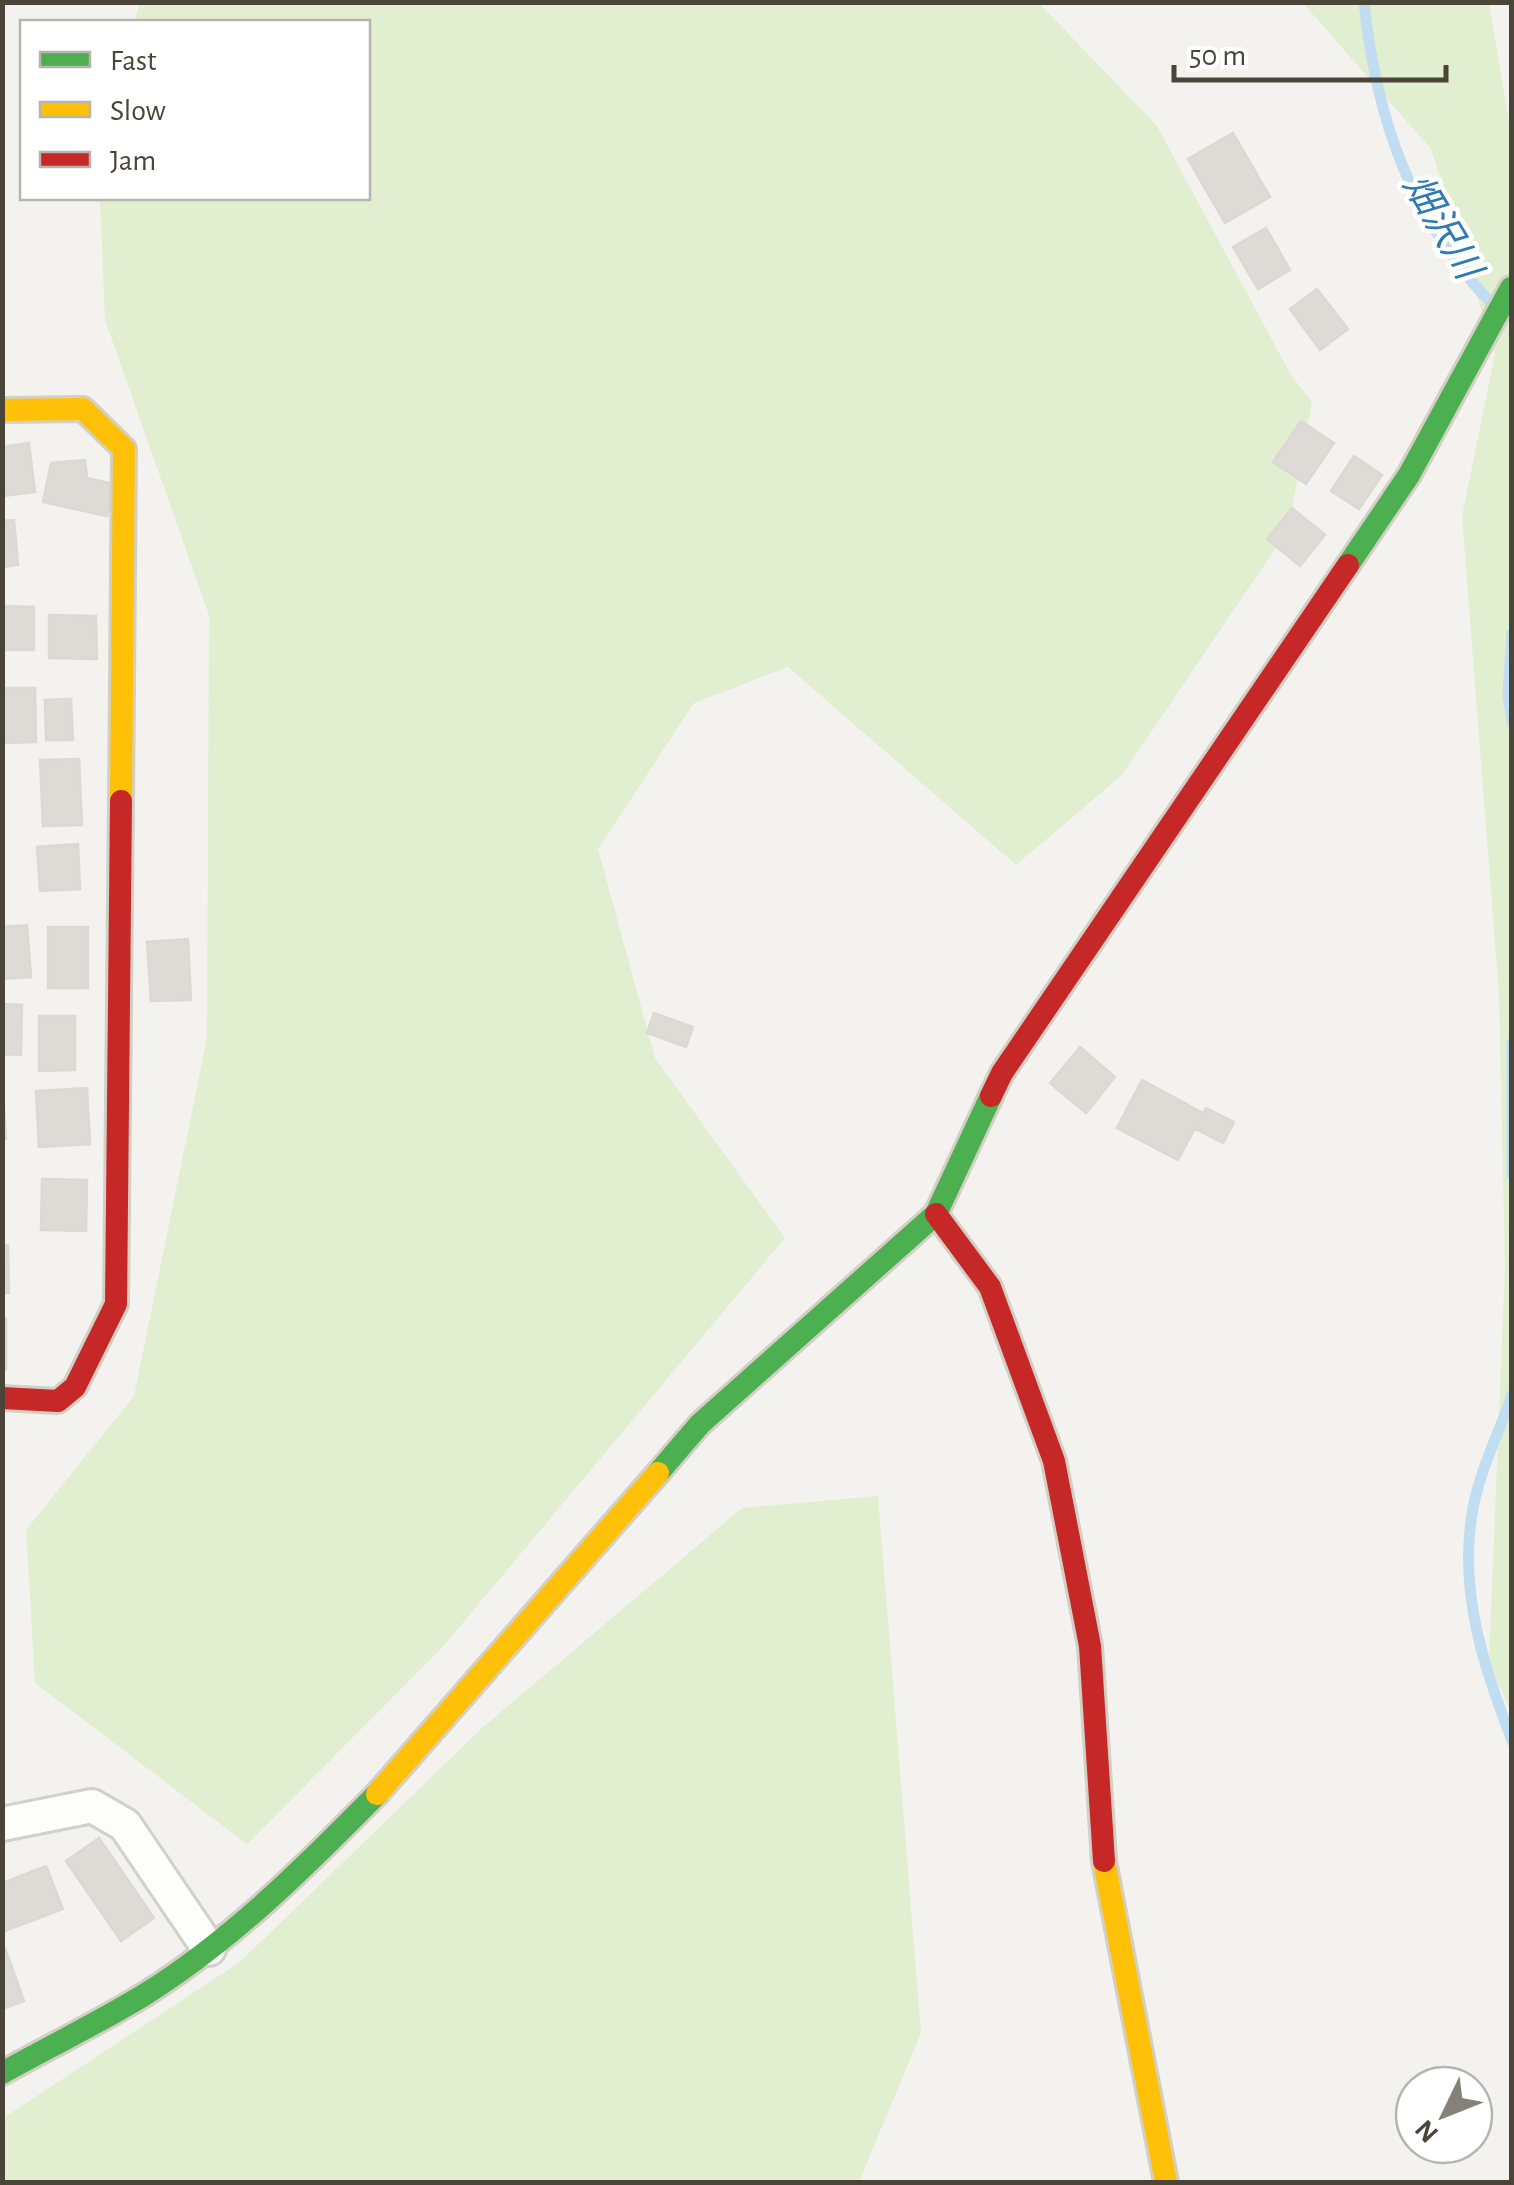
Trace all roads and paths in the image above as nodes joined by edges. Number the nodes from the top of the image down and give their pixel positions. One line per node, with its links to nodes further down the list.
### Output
1 (1511, 288): 3 (street)
2 (2, 410): 4 (street)
3 (936, 1214): 6 (street); 8 (street)
4 (2, 1398)
5 (2, 1824): 6 (street)
6 (209, 1949): 7 (street)
7 (2, 2073)
8 (1166, 2182)

